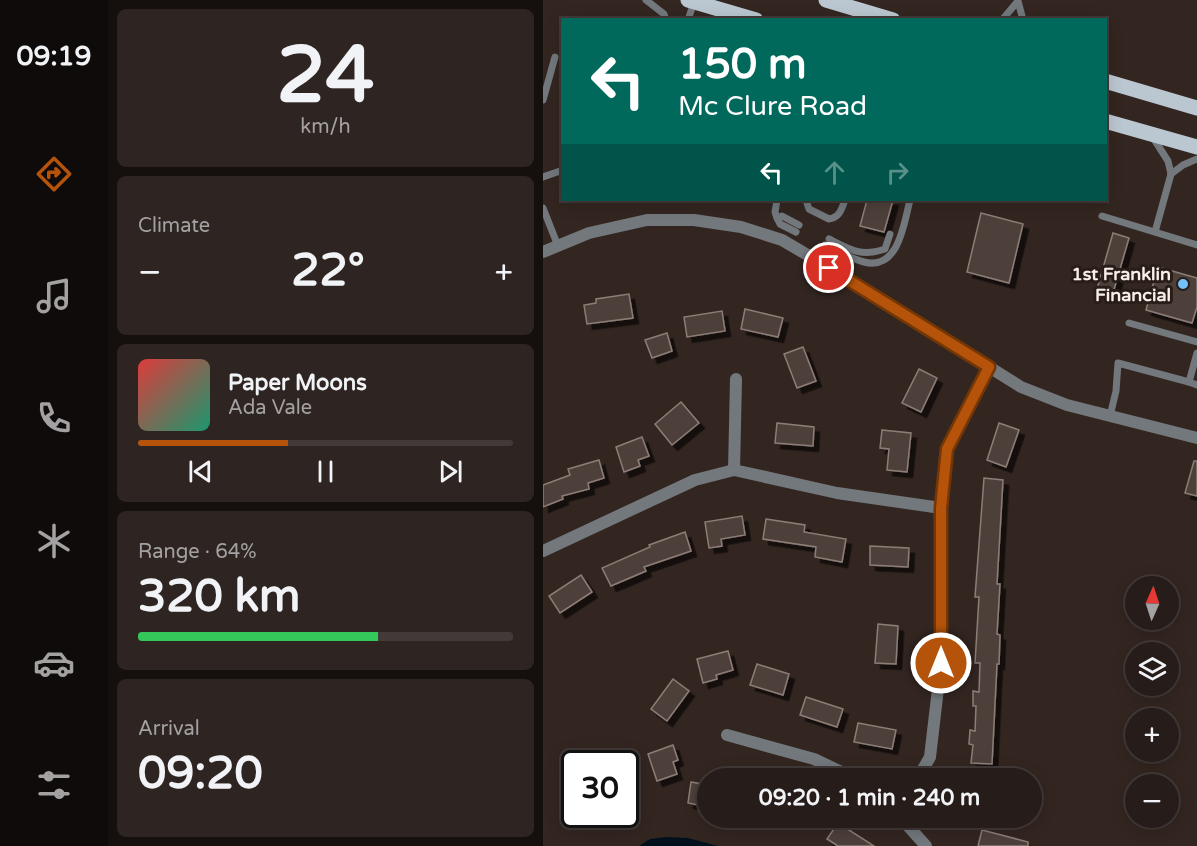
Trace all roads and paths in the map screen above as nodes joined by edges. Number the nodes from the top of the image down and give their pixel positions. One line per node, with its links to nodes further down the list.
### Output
1 (646, 0): 5 (lane)
2 (826, 0): 8 (main road)
3 (1018, 0): 9 (lane); 10 (lane)
4 (691, 1): 6 (lane); 7 (main road)
5 (665, 18)
6 (687, 18)
7 (749, 18)
8 (886, 18)
9 (1004, 18)
10 (1022, 18)
11 (555, 57): 13 (lane)
12 (1107, 82): 14 (main road)
13 (543, 100)
14 (1197, 108)
15 (1107, 122): 16 (main road)
16 (1151, 134): 17 (main road); 20 (lane)
17 (1197, 147)
18 (1197, 159): 20 (lane)
19 (561, 171): 21 (lane)
20 (1171, 174): 31 (lane)
21 (543, 177)
22 (777, 201): 28 (lane)
23 (806, 201): 24 (lane)
24 (845, 201)
25 (910, 201): 32 (lane)
26 (543, 208): 34 (lane)
27 (1102, 216): 31 (lane)
28 (777, 218): 29 (lane); 30 (lane)
29 (799, 225)
30 (796, 232)
31 (1155, 232): 33 (lane)
32 (890, 234)
33 (1197, 244)
34 (558, 246): 35 (street); 39 (street)
35 (543, 252)
36 (1129, 323): 37 (lane)
37 (1197, 342)
38 (1197, 353): 41 (lane)
39 (989, 367): 43 (street); 46 (street)
40 (736, 379): 45 (street)
41 (1189, 382): 42 (lane); 43 (lane)
42 (1197, 385)
43 (1110, 416): 44 (street)
44 (1197, 438)
45 (734, 470): 46 (street); 47 (street)
46 (941, 508): 50 (street)
47 (543, 551)
48 (727, 735): 49 (street)
49 (833, 768)
50 (924, 768)
51 (910, 828): 52 (street)
52 (926, 846)

